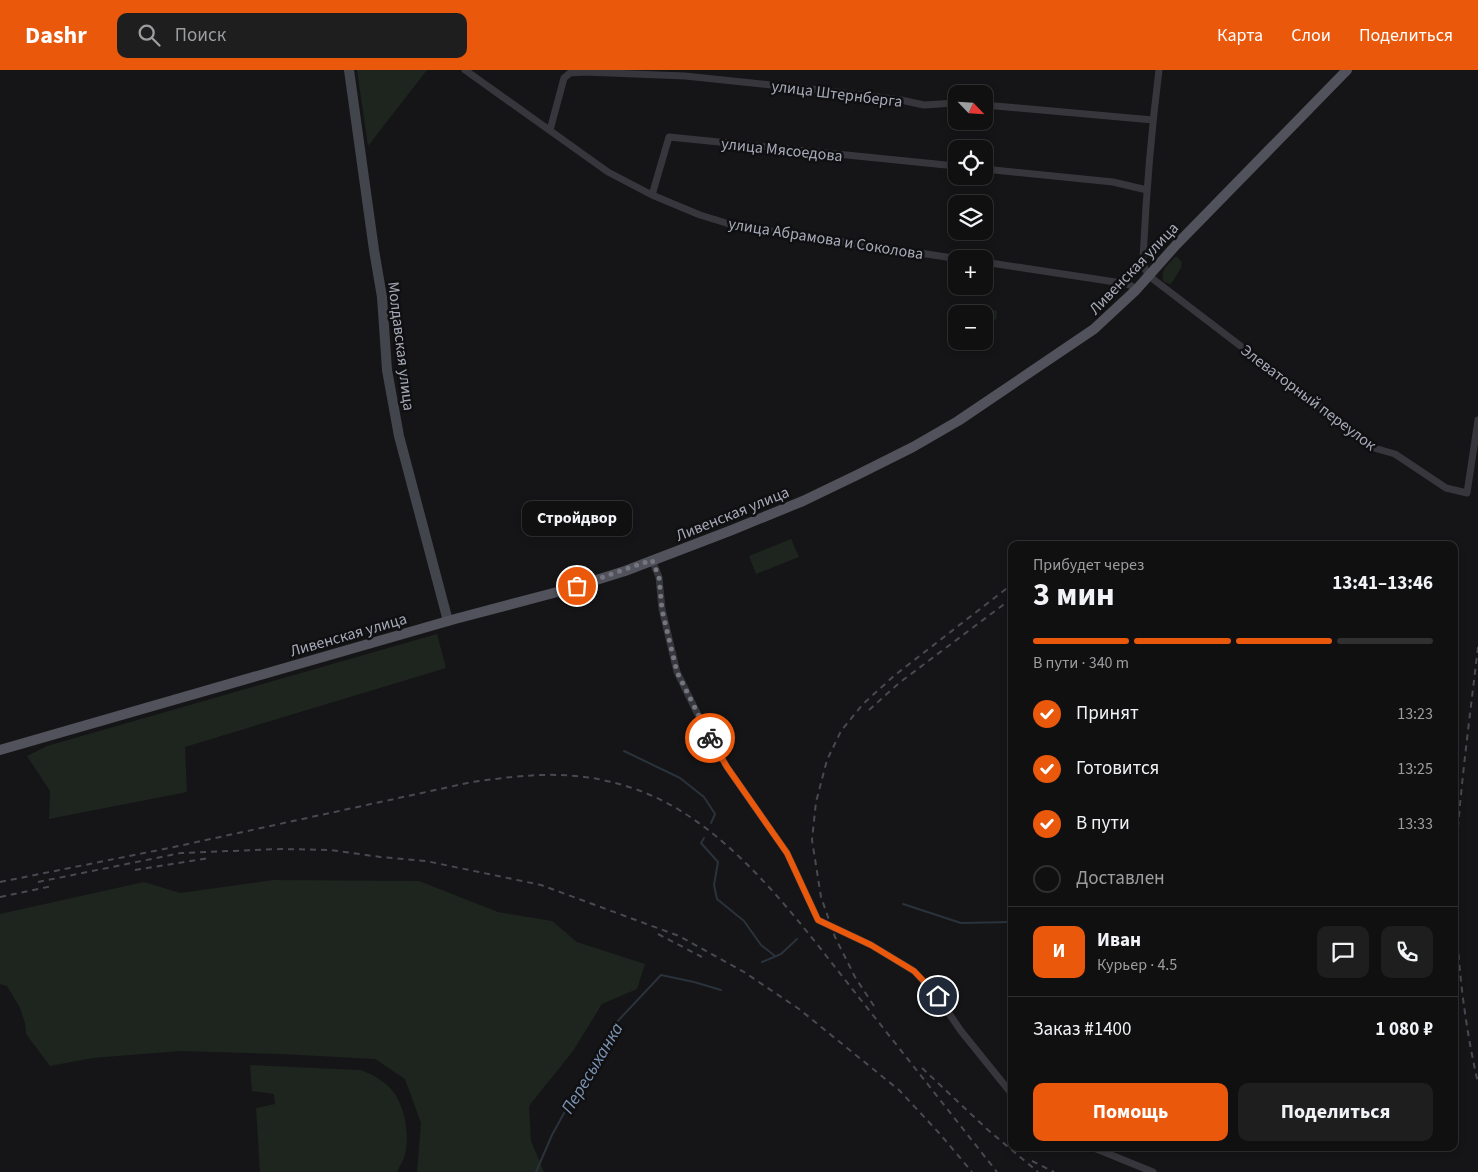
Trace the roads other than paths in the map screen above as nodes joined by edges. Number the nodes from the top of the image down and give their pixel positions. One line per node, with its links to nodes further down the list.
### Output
1 (349, 70): 19 (street, Молдавская улица)
2 (465, 70): 8 (street, улица Абрамова и Соколова)
3 (1159, 70): 7 (street)
4 (1347, 70): 15 (main road, Ливенская улица)
5 (948, 104): 8 (street, улица Штернберга)
6 (993, 106): 7 (street)
7 (1153, 120): 11 (street)
8 (550, 130): 12 (street, улица Абрамова и Соколова)
9 (948, 165): 12 (street, улица Мясоедова)
10 (993, 170): 11 (street)
11 (1146, 190): 15 (street)
12 (652, 195): 13 (street, улица Абрамова и Соколова)
13 (948, 257)
14 (993, 263): 16 (street)
15 (1149, 276): 16 (main road, Ливенская улица); 17 (street, Элеваторный переулок)
16 (1136, 290): 18 (main road, Ливенская улица)
17 (1478, 420)
18 (652, 560): 19 (main road, Ливенская улица); 21 (street)
19 (448, 621): 20 (main road, Ливенская улица)
20 (0, 750)
21 (1008, 1090)
22 (1101, 1151): 23 (street)
23 (1153, 1172)

